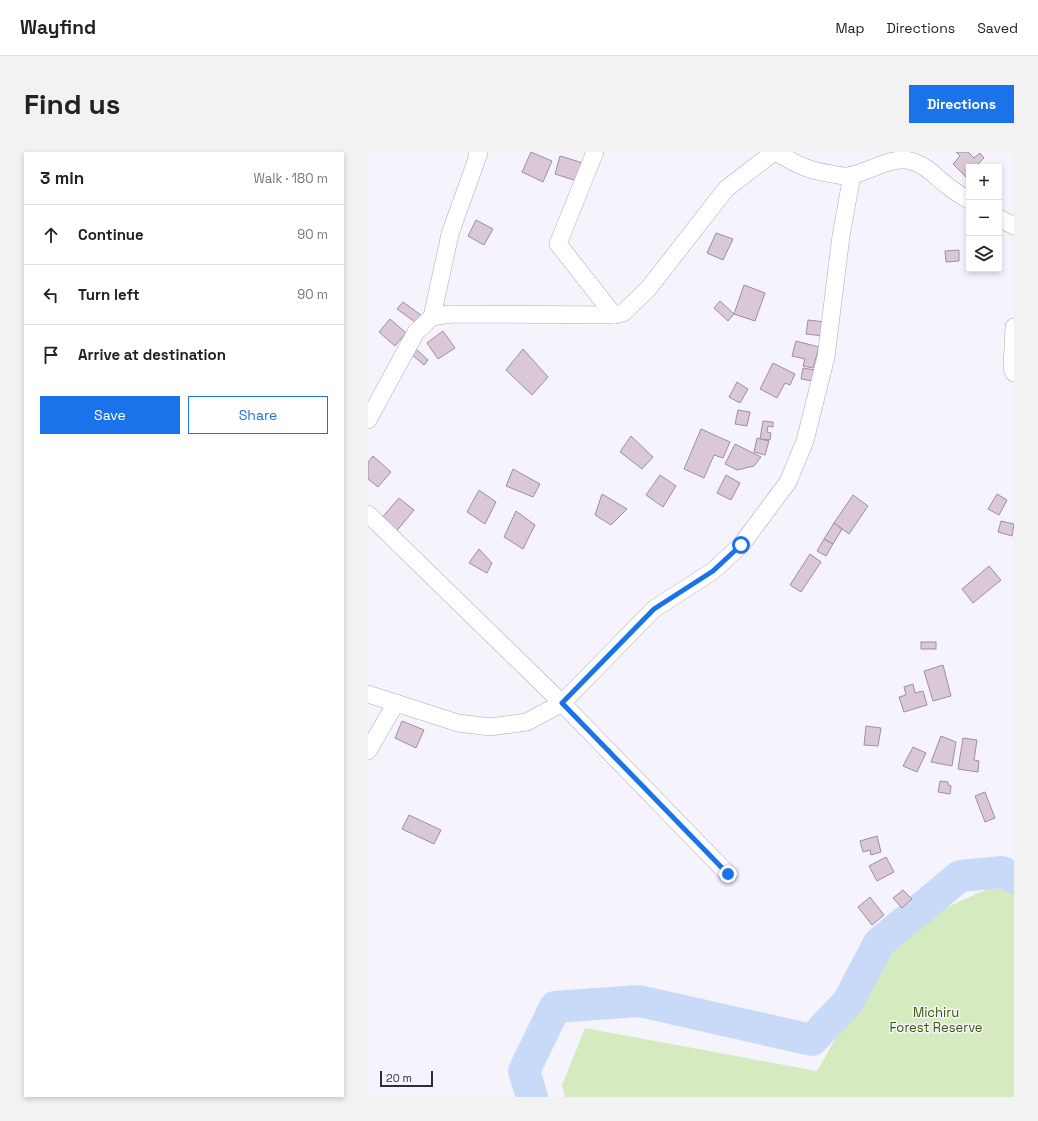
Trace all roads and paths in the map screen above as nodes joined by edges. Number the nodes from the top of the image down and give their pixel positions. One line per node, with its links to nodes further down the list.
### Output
1 (477, 152): 9 (street)
2 (595, 152): 8 (street)
3 (775, 152): 4 (street); 8 (street)
4 (852, 175): 5 (street); 16 (street)
5 (966, 198)
6 (1002, 220): 7 (street)
7 (1014, 226)
8 (614, 315): 9 (street)
9 (432, 317): 12 (street)
10 (1014, 327): 11 (street)
11 (1014, 373)
12 (368, 420)
13 (368, 514): 16 (street)
14 (368, 694): 15 (street)
15 (396, 703): 16 (street); 17 (street)
16 (562, 703): 18 (street)
17 (368, 751)
18 (728, 874)

